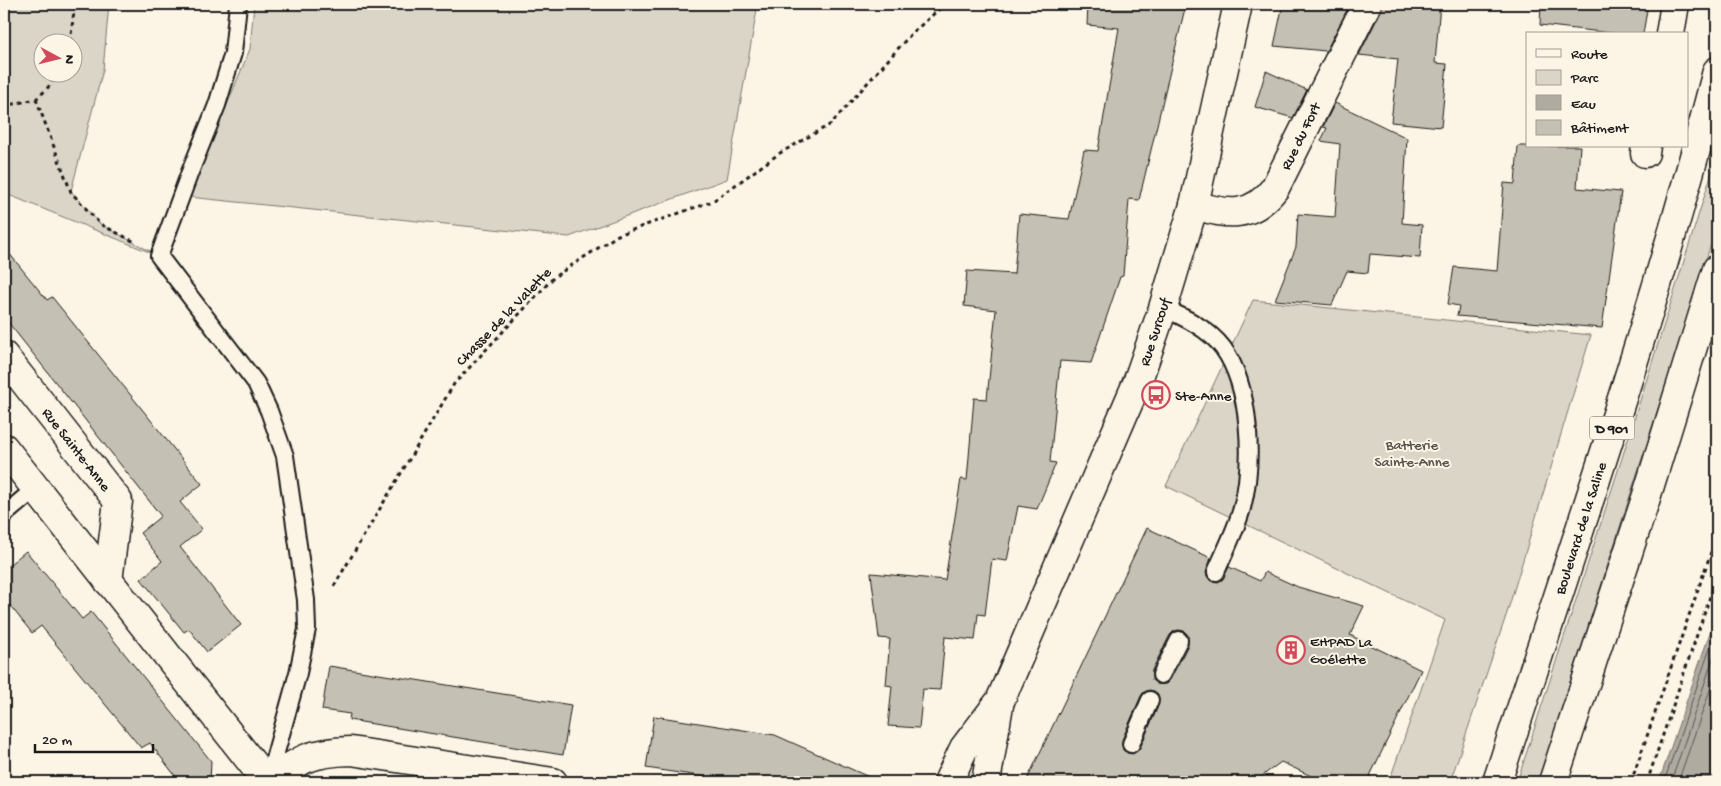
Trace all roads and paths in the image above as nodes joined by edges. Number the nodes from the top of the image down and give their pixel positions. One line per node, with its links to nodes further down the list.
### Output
1 (75, 4): 7 (path)
2 (238, 4): 14 (lane)
3 (945, 4): 25 (path, Chasse de la Valette)
4 (1238, 4): 13 (main road, Rue Surcouf)
5 (1367, 4): 13 (main road, Rue du Fort)
6 (1675, 4): 8 (main road)
7 (71, 32)
8 (1670, 32)
9 (1717, 71): 35 (main road, Boulevard de la Saline / D 901)
10 (52, 82): 11 (path)
11 (36, 99): 12 (path); 14 (path)
12 (4, 106)
13 (1194, 205): 16 (main road, Rue Surcouf)
14 (159, 256): 25 (lane)
15 (1717, 269): 36 (main road)
16 (1163, 308): 22 (lane); 29 (main road, Rue Surcouf)
17 (4, 356): 24 (main road, Rue Sainte-Anne)
18 (4, 448): 19 (main road)
19 (36, 488): 20 (lane); 24 (main road)
20 (4, 515)
21 (1717, 535): 37 (path)
22 (1216, 572)
23 (1717, 576): 38 (path)
24 (108, 581): 31 (main road)
25 (307, 629): 31 (lane)
26 (1179, 640): 27 (lane)
27 (1161, 675)
28 (1150, 700): 30 (lane)
29 (1000, 701): 33 (main road, Rue Surcouf); 34 (main road, Rue Surcouf)
30 (1130, 744)
31 (268, 782): 32 (main road)
32 (553, 782)
33 (948, 782)
34 (986, 782)
35 (1497, 782)
36 (1553, 782)
37 (1631, 782)
38 (1647, 782)

